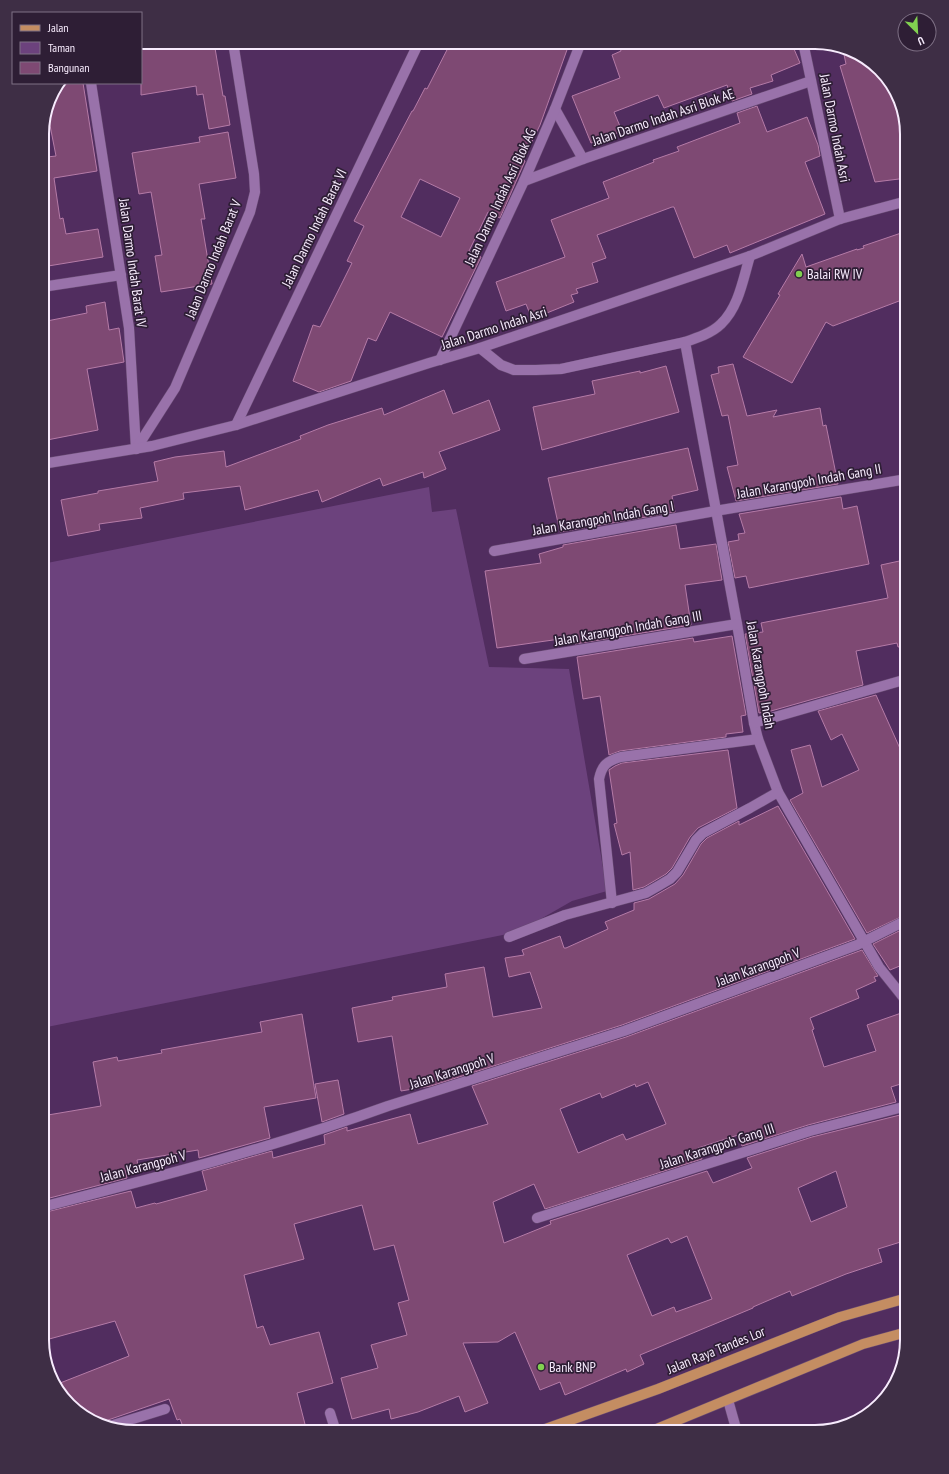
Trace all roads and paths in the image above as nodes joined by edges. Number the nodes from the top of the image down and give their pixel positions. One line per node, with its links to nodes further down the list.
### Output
1 (234, 49): 19 (street, Jalan Darmo Indah Barat V)
2 (416, 49): 18 (street, Jalan Darmo Indah Barat VI)
3 (578, 49): 7 (street, Jalan Darmo Indah Asri Blok AG)
4 (804, 49): 5 (street, Jalan Darmo Indah Asri)
5 (811, 81): 8 (street, Jalan Darmo Indah Asri Blok AE); 11 (street, Jalan Darmo Indah Asri)
6 (91, 84): 13 (street, Jalan Darmo Indah Barat IV)
7 (555, 109): 8 (street); 9 (street, Jalan Darmo Indah Asri Blok AG)
8 (583, 159): 9 (street, Jalan Darmo Indah Asri Blok AE)
9 (524, 181): 17 (street, Jalan Darmo Indah Asri Blok AG)
10 (900, 203): 11 (street, Jalan Darmo Indah Asri)
11 (840, 219): 12 (street, Jalan Darmo Indah Asri)
12 (750, 256): 15 (street); 16 (street, Jalan Darmo Indah Asri)
13 (121, 275): 14 (street); 19 (street, Jalan Darmo Indah Barat IV)
14 (49, 286)
15 (685, 342): 16 (street); 22 (street, Jalan Karangpoh Indah)
16 (480, 348): 17 (street, Jalan Darmo Indah Asri)
17 (440, 360): 18 (street, Jalan Darmo Indah Asri)
18 (236, 425): 19 (street, Jalan Darmo Indah Asri)
19 (136, 449): 20 (street, Jalan Darmo Indah Asri)
20 (49, 463)
21 (900, 480): 22 (street, Jalan Karangpoh Indah Gang II)
22 (716, 512): 23 (street, Jalan Karangpoh Indah Gang I); 24 (street, Jalan Karangpoh Indah)
23 (494, 551)
24 (737, 624): 25 (street, Jalan Karangpoh Indah Gang III); 27 (street, Jalan Karangpoh Indah)
25 (524, 659)
26 (900, 681): 27 (street)
27 (754, 723): 28 (street, Jalan Karangpoh Indah)
28 (758, 739): 29 (street, Jalan Karangpoh Indah); 30 (street)
29 (778, 792): 30 (street); 33 (street, Jalan Karangpoh Indah)
30 (612, 903): 32 (street)
31 (900, 924): 33 (street, Jalan Karangpoh V)
32 (509, 937)
33 (864, 942): 34 (street, Jalan Karangpoh Indah); 36 (street, Jalan Karangpoh V)
34 (900, 993)
35 (900, 1108): 37 (street, Jalan Karangpoh Gang III)
36 (49, 1205)
37 (537, 1218)
38 (900, 1300): 45 (main road, Jalan Raya Tandes Lor)
39 (900, 1334): 40 (main road)
40 (728, 1400): 46 (main road); 47 (street)
41 (164, 1409): 43 (street)
42 (330, 1413): 44 (street)
43 (119, 1423)
44 (334, 1425)
45 (556, 1425)
46 (666, 1425)
47 (735, 1425)

